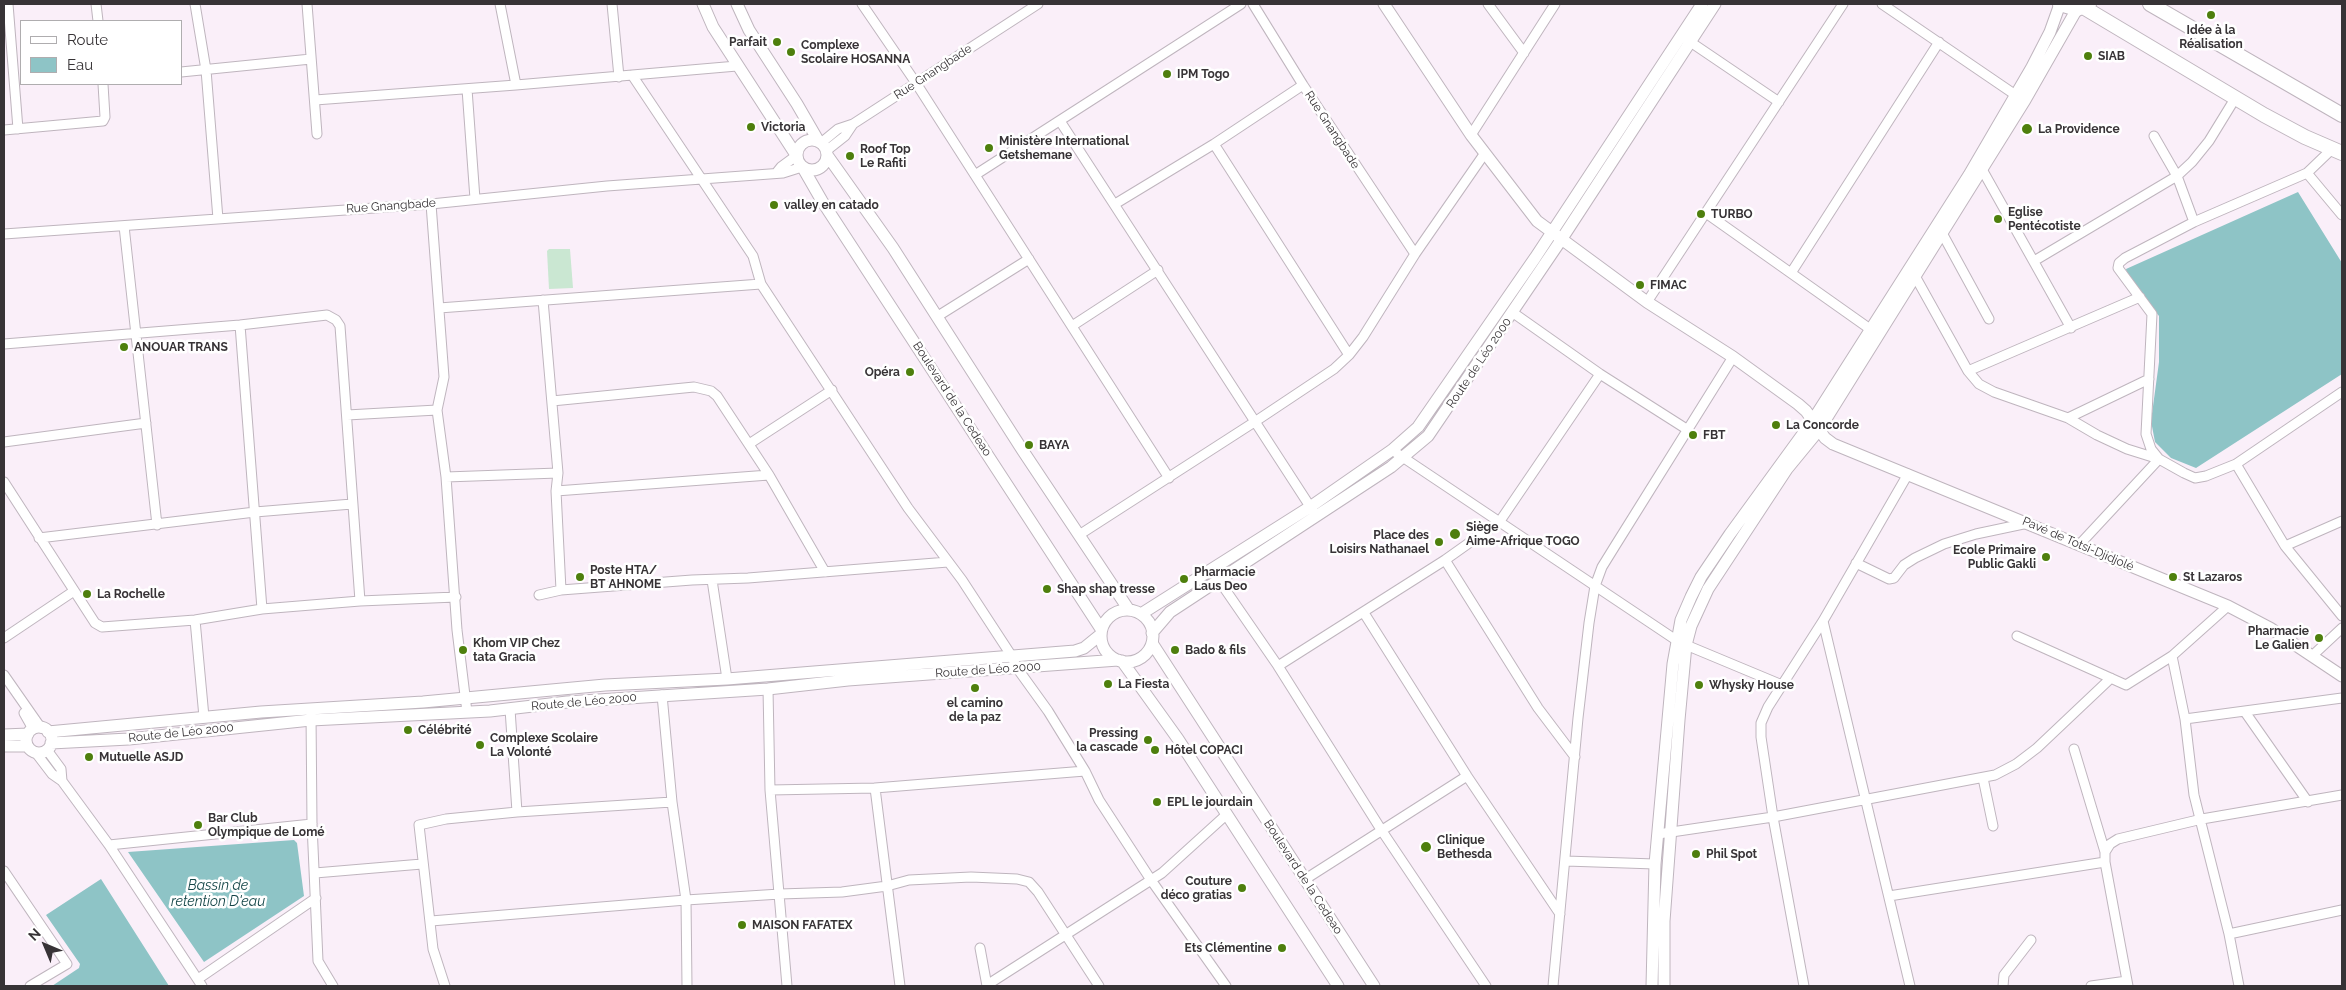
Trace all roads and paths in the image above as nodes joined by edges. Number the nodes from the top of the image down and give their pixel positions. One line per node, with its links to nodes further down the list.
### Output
1 (8, 4): 44 (street)
2 (96, 4): 23 (street)
3 (196, 4): 29 (street)
4 (307, 4): 27 (street)
5 (500, 4): 36 (street)
6 (612, 4): 32 (street)
7 (703, 4): 28 (street)
8 (737, 4): 50 (street)
9 (862, 4): 33 (street)
10 (1038, 4): 33 (street, Rue Gnangbade)
11 (1241, 4): 43 (street)
12 (1252, 4): 35 (street, Rue Gnangbade)
13 (1384, 4): 47 (street, Pavé de Totsi-Djidjolé)
14 (1488, 4): 26 (street)
15 (1555, 4): 26 (street)
16 (1702, 4): 24 (street, Route de Léo 2000)
17 (1715, 4): 24 (street, Route de Léo 2000)
18 (1843, 4): 41 (street)
19 (1882, 4): 25 (street)
20 (2060, 4): 22 (main road); 38 (street)
21 (2150, 4): 42 (main road)
22 (2083, 7): 39 (main road); 54 (street)
23 (98, 20)
24 (1685, 39): 41 (street); 69 (street, Route de Léo 2000); 72 (street, Route de Léo 2000)
25 (1939, 42): 38 (street); 77 (street)
26 (1524, 53): 47 (street)
27 (312, 59): 29 (street); 40 (street)
28 (737, 66): 31 (street); 53 (street)
29 (206, 70): 30 (street); 66 (street)
30 (182, 72)
31 (632, 75): 32 (street); 60 (street)
32 (619, 76): 36 (street)
33 (916, 83): 50 (street, Rue Gnangbade); 58 (street)
34 (103, 85): 44 (street)
35 (1303, 85): 49 (street); 73 (street, Rue Gnangbade)
36 (516, 86): 37 (street)
37 (467, 89): 40 (street); 61 (street)
38 (2017, 96): 54 (street)
39 (2236, 98): 51 (main road); 59 (street)
40 (315, 100): 46 (street)
41 (1779, 102): 64 (street)
42 (2342, 115)
43 (1060, 121): 58 (street); 63 (street)
44 (18, 129): 45 (street)
45 (4, 130)
46 (317, 134)
47 (1471, 134): 52 (street, Pavé de Totsi-Djidjolé)
48 (2154, 136): 59 (street)
49 (1214, 144): 63 (street); 93 (street)
50 (823, 148): 53 (street); 55 (street); 85 (street)
51 (2337, 151): 57 (street)
52 (1485, 153): 69 (street, Pavé de Totsi-Djidjolé); 73 (street)
53 (796, 155): 55 (street); 56 (street)
54 (1980, 165): 71 (street); 75 (street); 90 (street)
55 (803, 168): 56 (street, Rue Gnangbade); 153 (street, Boulevard de la Cedeao)
56 (777, 172): 60 (street, Rue Gnangbade)
57 (2307, 173): 65 (street); 67 (street)
58 (975, 175): 74 (street)
59 (2176, 176): 67 (street); 75 (street)
60 (700, 179): 61 (street, Rue Gnangbade); 79 (street)
61 (475, 199): 62 (street, Rue Gnangbade)
62 (431, 204): 66 (street, Rue Gnangbade); 83 (street)
63 (1115, 204): 76 (street)
64 (1706, 213): 77 (street); 82 (street)
65 (2342, 215)
66 (218, 219): 68 (street, Rue Gnangbade)
67 (2194, 222): 80 (street)
68 (124, 226): 70 (street, Rue Gnangbade); 91 (street)
69 (1551, 232): 72 (street, Pavé de Totsi-Djidjolé); 110 (street, Route de Léo 2000)
70 (4, 234)
71 (1942, 234): 78 (street); 86 (street)
72 (1561, 240): 82 (street, Pavé de Totsi-Djidjolé); 84 (street, Route de Léo 2000)
73 (1415, 254): 93 (street)
74 (1029, 259): 85 (street); 88 (street)
75 (2034, 261): 89 (street)
76 (1158, 270): 88 (street); 104 (street)
77 (1792, 274): 90 (street)
78 (1915, 276): 95 (street); 106 (street)
79 (761, 284): 81 (street); 98 (street)
80 (2140, 297): 89 (street); 97 (street)
81 (543, 300): 83 (street); 100 (street)
82 (1647, 302): 94 (street, Pavé de Totsi-Djidjolé)
83 (439, 308): 101 (street)
84 (1512, 312): 96 (street); 111 (street, Route de Léo 2000)
85 (938, 316): 128 (street)
86 (1989, 318)
87 (240, 325): 91 (street); 102 (street); 123 (street)
88 (1072, 326): 118 (street)
89 (2071, 328): 95 (street)
90 (1870, 329): 106 (street)
91 (137, 333): 92 (street); 105 (street)
92 (4, 344)
93 (1349, 355): 104 (street)
94 (1734, 357): 106 (street, Pavé de Totsi-Djidjolé); 107 (street)
95 (1968, 371): 103 (street)
96 (1600, 374): 107 (street); 124 (street)
97 (2149, 379): 103 (street); 112 (street)
98 (832, 390): 109 (street); 133 (street)
99 (2342, 392): 113 (street)
100 (552, 401): 109 (street); 114 (street)
101 (437, 410): 102 (street); 117 (street)
102 (347, 415): 121 (street)
103 (2068, 418): 112 (street)
104 (1256, 421): 118 (street); 122 (street)
105 (146, 423): 108 (street); 127 (street)
106 (1816, 425): 115 (street, Pavé de Totsi-Djidjolé); 157 (street)
107 (1688, 430): 138 (street)
108 (4, 442)
109 (748, 444): 116 (street)
110 (1392, 450): 111 (street); 122 (street, Route de Léo 2000)
111 (1404, 458): 122 (street, Route de Léo 2000); 124 (street)
112 (2158, 459): 113 (street); 130 (street)
113 (2236, 464): 131 (street)
114 (558, 473): 117 (street); 120 (street)
115 (1908, 474): 126 (street, Pavé de Totsi-Djidjolé); 134 (street)
116 (769, 475): 120 (street); 135 (street)
117 (446, 478): 142 (street)
118 (1169, 478): 128 (street)
119 (4, 482): 129 (street)
120 (556, 491): 139 (street)
121 (352, 504): 123 (street); 143 (street)
122 (1313, 511): 136 (street, Route de Léo 2000); 148 (street, Route de Léo 2000)
123 (255, 512): 127 (street); 145 (street)
124 (1500, 521): 132 (street); 138 (street)
125 (2342, 521): 131 (street)
126 (2029, 523): 130 (street, Pavé de Totsi-Djidjolé); 134 (street)
127 (158, 525): 129 (street)
128 (1079, 535): 146 (street)
129 (38, 538): 140 (street)
130 (2080, 544): 144 (street, Pavé de Totsi-Djidjolé)
131 (2284, 546): 149 (street)
132 (1445, 560): 147 (street); 184 (street)
133 (948, 562): 135 (street); 158 (street)
134 (1856, 563): 151 (street)
135 (825, 572): 137 (street)
136 (1218, 579): 156 (street, Route de Léo 2000); 162 (street)
137 (712, 580): 139 (street); 167 (street)
138 (1595, 586): 157 (street); 184 (street)
139 (561, 590): 141 (street)
140 (74, 592): 150 (street); 155 (street)
141 (540, 595)
142 (456, 597): 143 (street); 172 (street)
143 (360, 601): 145 (street)
144 (2228, 606): 159 (street); 160 (street, Pavé de Totsi-Djidjolé)
145 (262, 609): 150 (street)
146 (1129, 610): 148 (street); 153 (street)
147 (1364, 613): 162 (street); 186 (street)
148 (1141, 614): 156 (street)
149 (2342, 616)
150 (195, 620): 178 (street)
151 (1823, 621): 169 (street); 191 (street)
152 (2342, 628): 160 (street)
153 (1101, 632): 158 (street, Route de Léo 2000); 161 (street)
154 (2017, 636): 166 (street)
155 (4, 638)
156 (1152, 638): 161 (street); 212 (street, Boulevard de la Cedeao)
157 (1681, 642): 169 (street); 201 (street); 202 (street)
158 (1011, 655): 163 (street); 167 (street, Route de Léo 2000)
159 (2172, 656): 166 (street); 179 (street)
160 (2312, 656): 165 (street, Pavé de Totsi-Djidjolé)
161 (1120, 661): 163 (street, Route de Léo 2000); 195 (street)
162 (1278, 666): 200 (street)
163 (1016, 668): 170 (street, Route de Léo 2000); 185 (street)
164 (4, 675): 181 (street)
165 (2342, 676)
166 (2111, 678): 187 (street)
167 (727, 679): 172 (street, Route de Léo 2000)
168 (4, 684): 181 (street)
169 (1782, 684): 196 (street)
170 (768, 689): 171 (street, Route de Léo 2000); 189 (street)
171 (662, 695): 174 (street, Route de Léo 2000); 192 (street)
172 (465, 698): 175 (street); 177 (street, Route de Léo 2000)
173 (2342, 698): 176 (street)
174 (510, 709): 175 (street, Route de Léo 2000); 194 (street)
175 (467, 712): 177 (street, Route de Léo 2000)
176 (2244, 712): 179 (street); 193 (street)
177 (311, 714): 178 (street, Route de Léo 2000); 181 (street, Route de Léo 2000); 198 (street)
178 (204, 717): 181 (street, Route de Léo 2000)
179 (2185, 719): 197 (street)
180 (4, 735): 181 (street, Route de Léo 2000)
181 (39, 739): 182 (street, Route de Léo 2000); 203 (street)
182 (4, 746)
183 (2074, 749): 204 (street)
184 (1575, 757): 205 (street)
185 (1085, 770): 188 (street); 211 (street)
186 (1467, 776): 200 (street); 219 (street)
187 (1983, 778): 191 (street); 199 (street)
188 (875, 788): 189 (street); 213 (street)
189 (770, 790): 214 (street)
190 (2342, 795): 193 (street)
191 (1865, 801): 196 (street); 215 (street)
192 (672, 802): 194 (street); 217 (street)
193 (2308, 802): 197 (street)
194 (517, 812): 207 (street)
195 (1226, 815): 211 (street); 236 (street)
196 (1773, 817): 201 (street); 242 (street)
197 (2202, 819): 204 (street); 222 (street)
198 (312, 824): 203 (street); 210 (street)
199 (1992, 826)
200 (1382, 831): 212 (street); 238 (street)
201 (1670, 832): 202 (street); 241 (street)
202 (1658, 834): 208 (street)
203 (109, 845): 225 (street)
204 (2105, 852): 206 (street)
205 (1566, 861): 208 (street); 219 (street)
206 (2105, 862): 215 (street); 226 (street)
207 (422, 864): 210 (street); 220 (street)
208 (1656, 864): 240 (street)
209 (4, 871): 227 (street)
210 (315, 873): 216 (street)
211 (1151, 880): 221 (street); 235 (street)
212 (1304, 880): 237 (street, Boulevard de la Cedeao)
213 (887, 886): 214 (street); 221 (street); 232 (street)
214 (780, 894): 217 (street); 231 (street)
215 (1889, 896): 243 (street)
216 (316, 898): 225 (street); 228 (street)
217 (686, 900): 220 (street); 230 (street)
218 (2342, 910): 222 (street)
219 (1560, 914): 239 (street)
220 (431, 921): 229 (street)
221 (1065, 934): 233 (street); 234 (street)
222 (2229, 934): 246 (street)
223 (2031, 940): 244 (street)
224 (980, 948): 233 (street)
225 (200, 983)
226 (2128, 983): 245 (street)
227 (33, 986)
228 (333, 986)
229 (445, 986)
230 (687, 986)
231 (787, 986)
232 (900, 986)
233 (987, 986)
234 (1098, 986)
235 (1226, 986)
236 (1338, 986)
237 (1374, 986)
238 (1486, 986)
239 (1553, 986)
240 (1652, 986)
241 (1664, 986)
242 (1804, 986)
243 (1910, 986)
244 (2002, 986)
245 (2091, 986)
246 (2239, 986)

